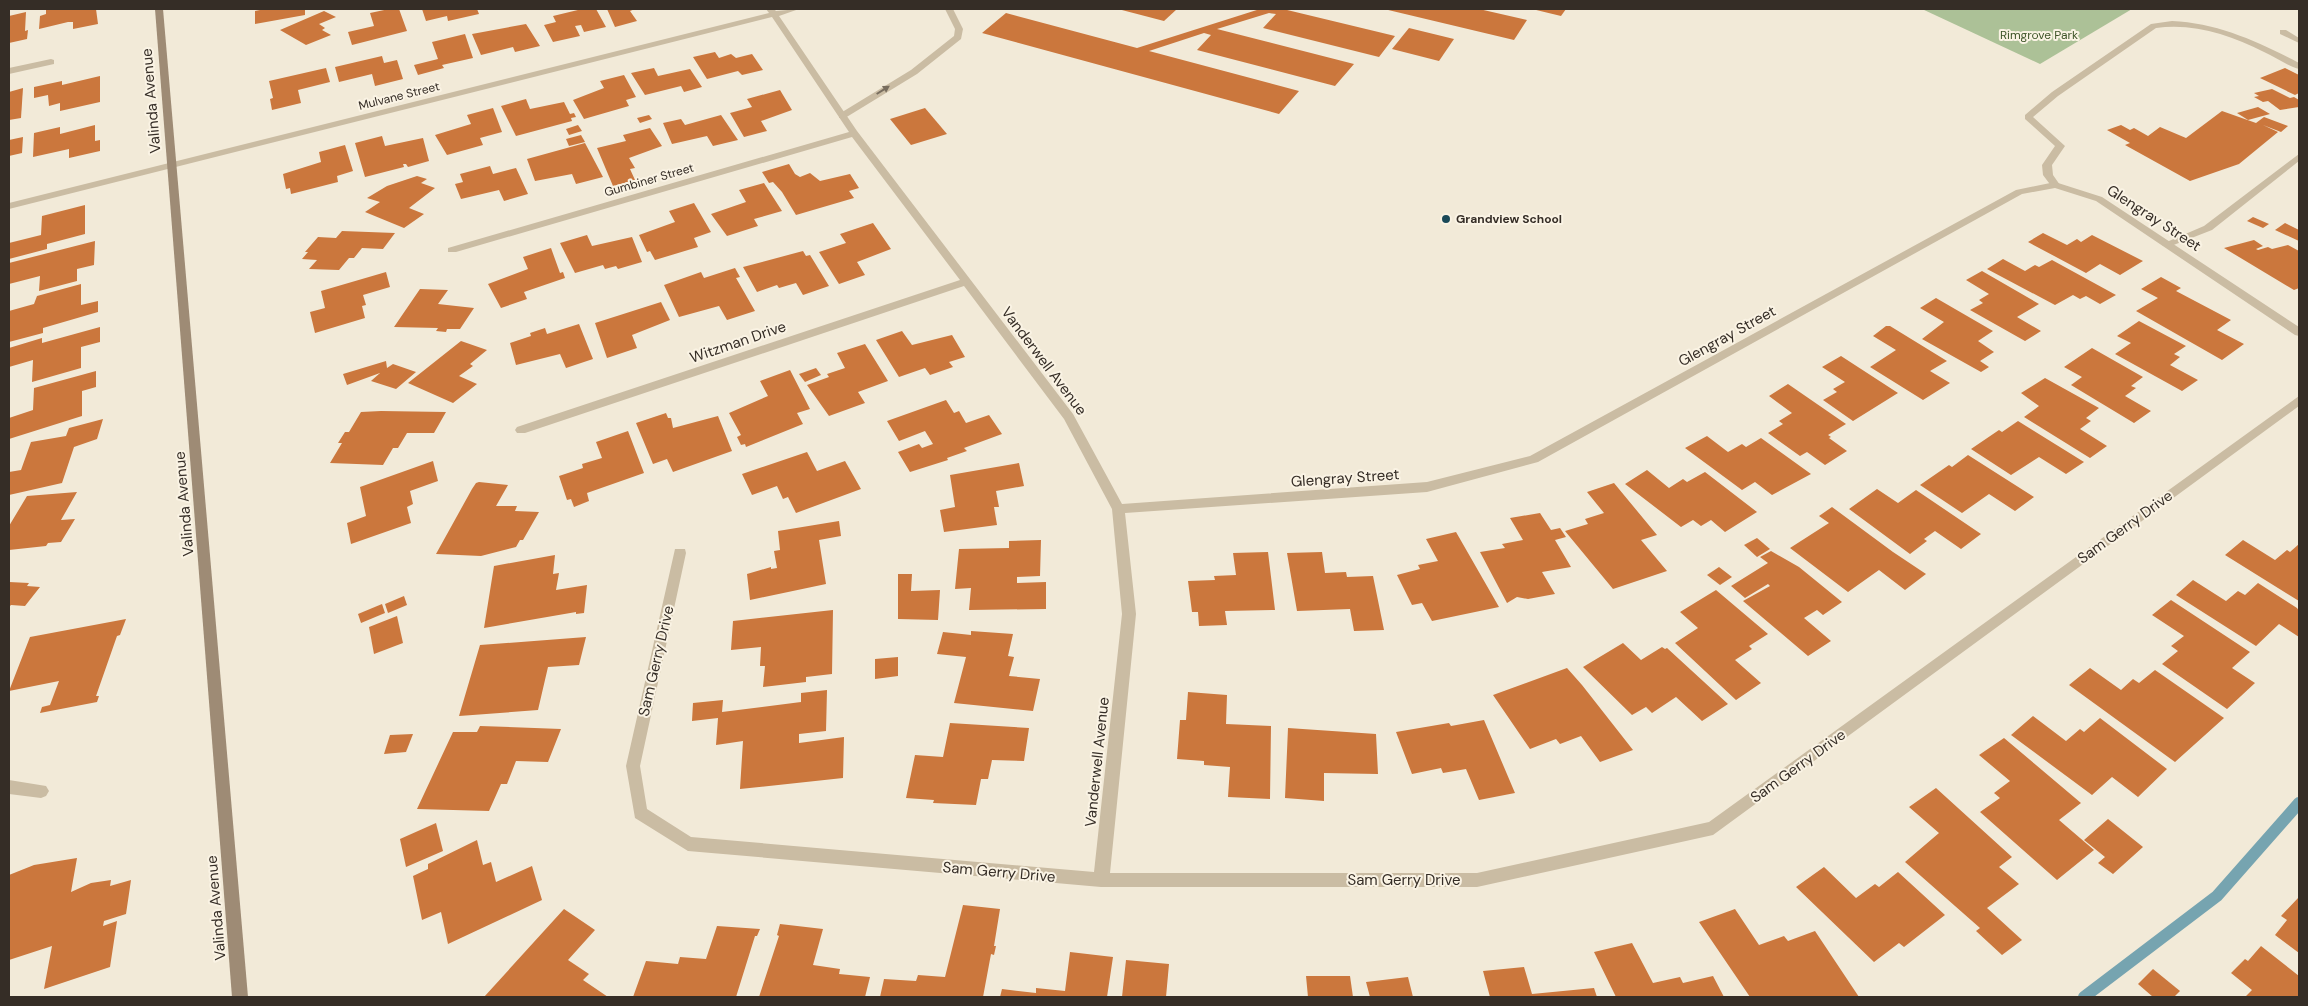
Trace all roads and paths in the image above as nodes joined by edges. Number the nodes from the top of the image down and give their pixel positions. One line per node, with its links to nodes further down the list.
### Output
1 (159, 9): 13 (main road, Valinda Avenue)
2 (796, 9): 4 (street, Mulvane Street)
3 (949, 9): 10 (street, one-way to 3)
4 (771, 12): 10 (street, Vanderwell Avenue); 13 (street, Mulvane Street)
5 (2284, 32): 6 (street)
6 (2299, 42)
7 (51, 62): 9 (street)
8 (2299, 66): 14 (street)
9 (9, 71)
10 (842, 116): 11 (street, Vanderwell Avenue)
11 (854, 133): 17 (street, Gumbiner Street); 18 (street, Vanderwell Avenue)
12 (2299, 157): 16 (street)
13 (173, 165): 15 (street, Mulvane Street); 27 (main road, Valinda Avenue)
14 (2055, 185): 16 (street, Glengray Street); 22 (street, Glengray Street)
15 (9, 206)
16 (2167, 244): 19 (street, Glengray Street)
17 (452, 250)
18 (964, 282): 21 (street, Witzman Drive); 22 (street, Vanderwell Avenue)
19 (2299, 332)
20 (2299, 400): 26 (street, Sam Gerry Drive)
21 (521, 430)
22 (1118, 509): 26 (street, Vanderwell Avenue)
23 (680, 554): 26 (street, Sam Gerry Drive)
24 (9, 787): 25 (street)
25 (41, 791)
26 (1101, 880)
27 (240, 997)

